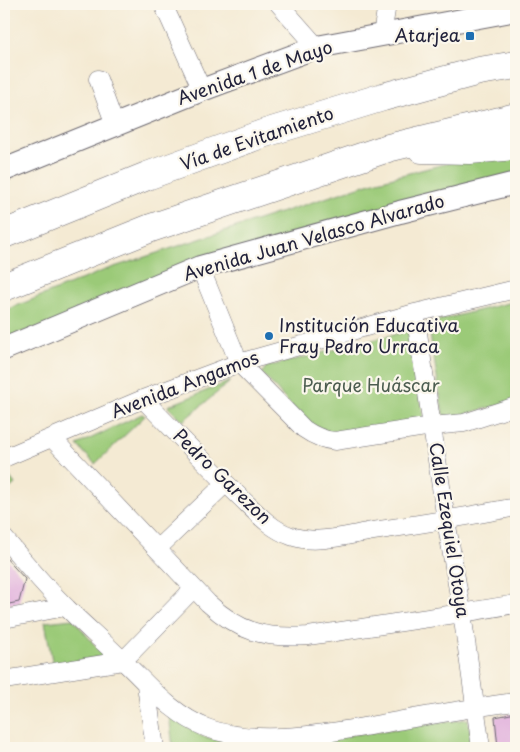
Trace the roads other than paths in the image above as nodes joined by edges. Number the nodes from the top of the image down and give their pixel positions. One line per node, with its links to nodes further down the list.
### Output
1 (163, 4): 9 (street)
2 (278, 4): 6 (street)
3 (387, 4): 5 (street)
4 (516, 10): 5 (street, Avenida 1 de Mayo)
5 (382, 35): 6 (street, Avenida 1 de Mayo)
6 (317, 47): 9 (street, Avenida 1 de Mayo)
7 (516, 65): 16 (highway, Vía de Evitamiento)
8 (98, 79): 11 (street)
9 (202, 90): 11 (street, Avenida 1 de Mayo)
10 (516, 117): 13 (highway)
11 (115, 125): 14 (street, Avenida 1 de Mayo)
12 (516, 146): 13 (highway)
13 (388, 148): 18 (highway)
14 (4, 170)
15 (516, 183): 17 (street, Avenida Juan Velasco Alvarado)
16 (4, 234)
17 (200, 267): 21 (street, Avenida Juan Velasco Alvarado); 22 (street)
18 (4, 286)
19 (516, 289): 20 (street, Avenida Angamos)
20 (415, 313): 22 (street, Avenida Angamos); 25 (street, Calle Ezequiel Otoya)
21 (4, 349)
22 (239, 363): 23 (street, Avenida Angamos); 25 (street)
23 (143, 399): 26 (street, Avenida Angamos); 28 (street, Pedro Garezon)
24 (516, 406): 25 (street)
25 (432, 426): 30 (street, Calle Ezequiel Otoya)
26 (52, 438): 27 (street, Avenida Angamos); 32 (street)
27 (4, 458)
28 (226, 483): 30 (street, Pedro Garezon); 32 (street)
29 (516, 507): 30 (street, Pedro Garezon)
30 (446, 520): 36 (street, Calle Ezequiel Otoya)
31 (4, 538): 35 (street)
32 (157, 548): 33 (street)
33 (194, 588): 36 (street); 38 (street)
34 (516, 604): 36 (street)
35 (65, 607): 37 (street); 38 (street)
36 (462, 613): 42 (street, Calle Ezequiel Otoya)
37 (4, 619)
38 (123, 661): 39 (street); 40 (street)
39 (4, 680)
40 (146, 685): 42 (street); 43 (street)
41 (516, 702): 42 (street)
42 (475, 708): 44 (street, Calle Ezequiel Otoya)
43 (155, 748)
44 (481, 748)

